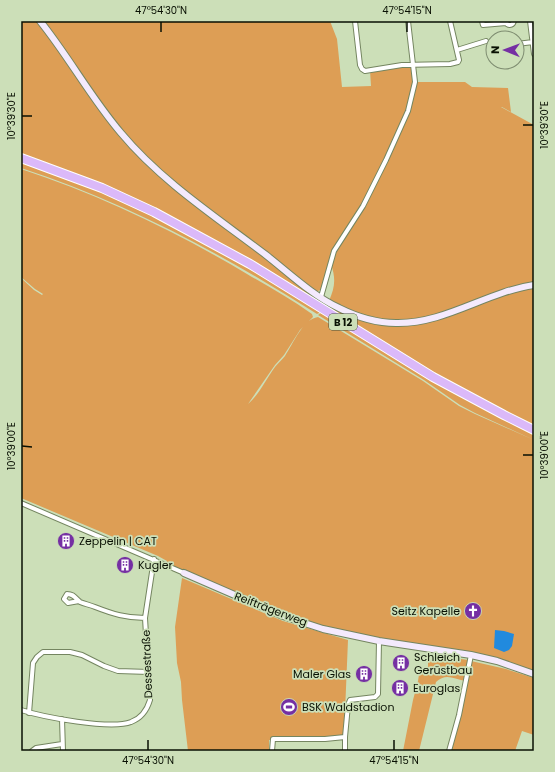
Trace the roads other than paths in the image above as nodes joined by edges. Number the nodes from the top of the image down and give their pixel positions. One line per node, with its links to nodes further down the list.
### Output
1 (40, 21): 17 (main road)
2 (355, 21): 14 (street)
3 (408, 21): 14 (street)
4 (450, 21): 12 (street)
5 (482, 21): 8 (street)
6 (514, 21): 8 (street)
7 (530, 21): 10 (street)
8 (505, 22)
9 (485, 41): 12 (street)
10 (533, 42): 11 (street); 13 (street)
11 (525, 43)
12 (457, 50): 14 (street)
13 (534, 54)
14 (414, 65): 17 (street)
15 (21, 158): 18 (highway, B 12)
16 (534, 285): 17 (main road)
17 (321, 297)
18 (534, 430)
19 (21, 503): 20 (street, Reifträgerweg)
20 (154, 560): 21 (street, Reifträgerweg); 23 (street, Dessestraße)
21 (184, 573): 24 (main road, Reifträgerweg)
22 (79, 601): 23 (street)
23 (145, 618): 26 (street, Dessestraße)
24 (379, 641): 25 (main road, Reifträgerweg); 31 (street)
25 (471, 655): 27 (main road, Reifträgerweg); 37 (street)
26 (149, 672): 29 (street); 30 (street, Dessestraße)
27 (534, 674)
28 (21, 710): 29 (street, Dessestraße)
29 (29, 713): 30 (street, Dessestraße)
30 (62, 719): 32 (street)
31 (345, 737): 35 (street); 36 (street)
32 (62, 744): 33 (street); 34 (street)
33 (32, 751)
34 (63, 751)
35 (272, 751)
36 (345, 751)
37 (449, 751)

